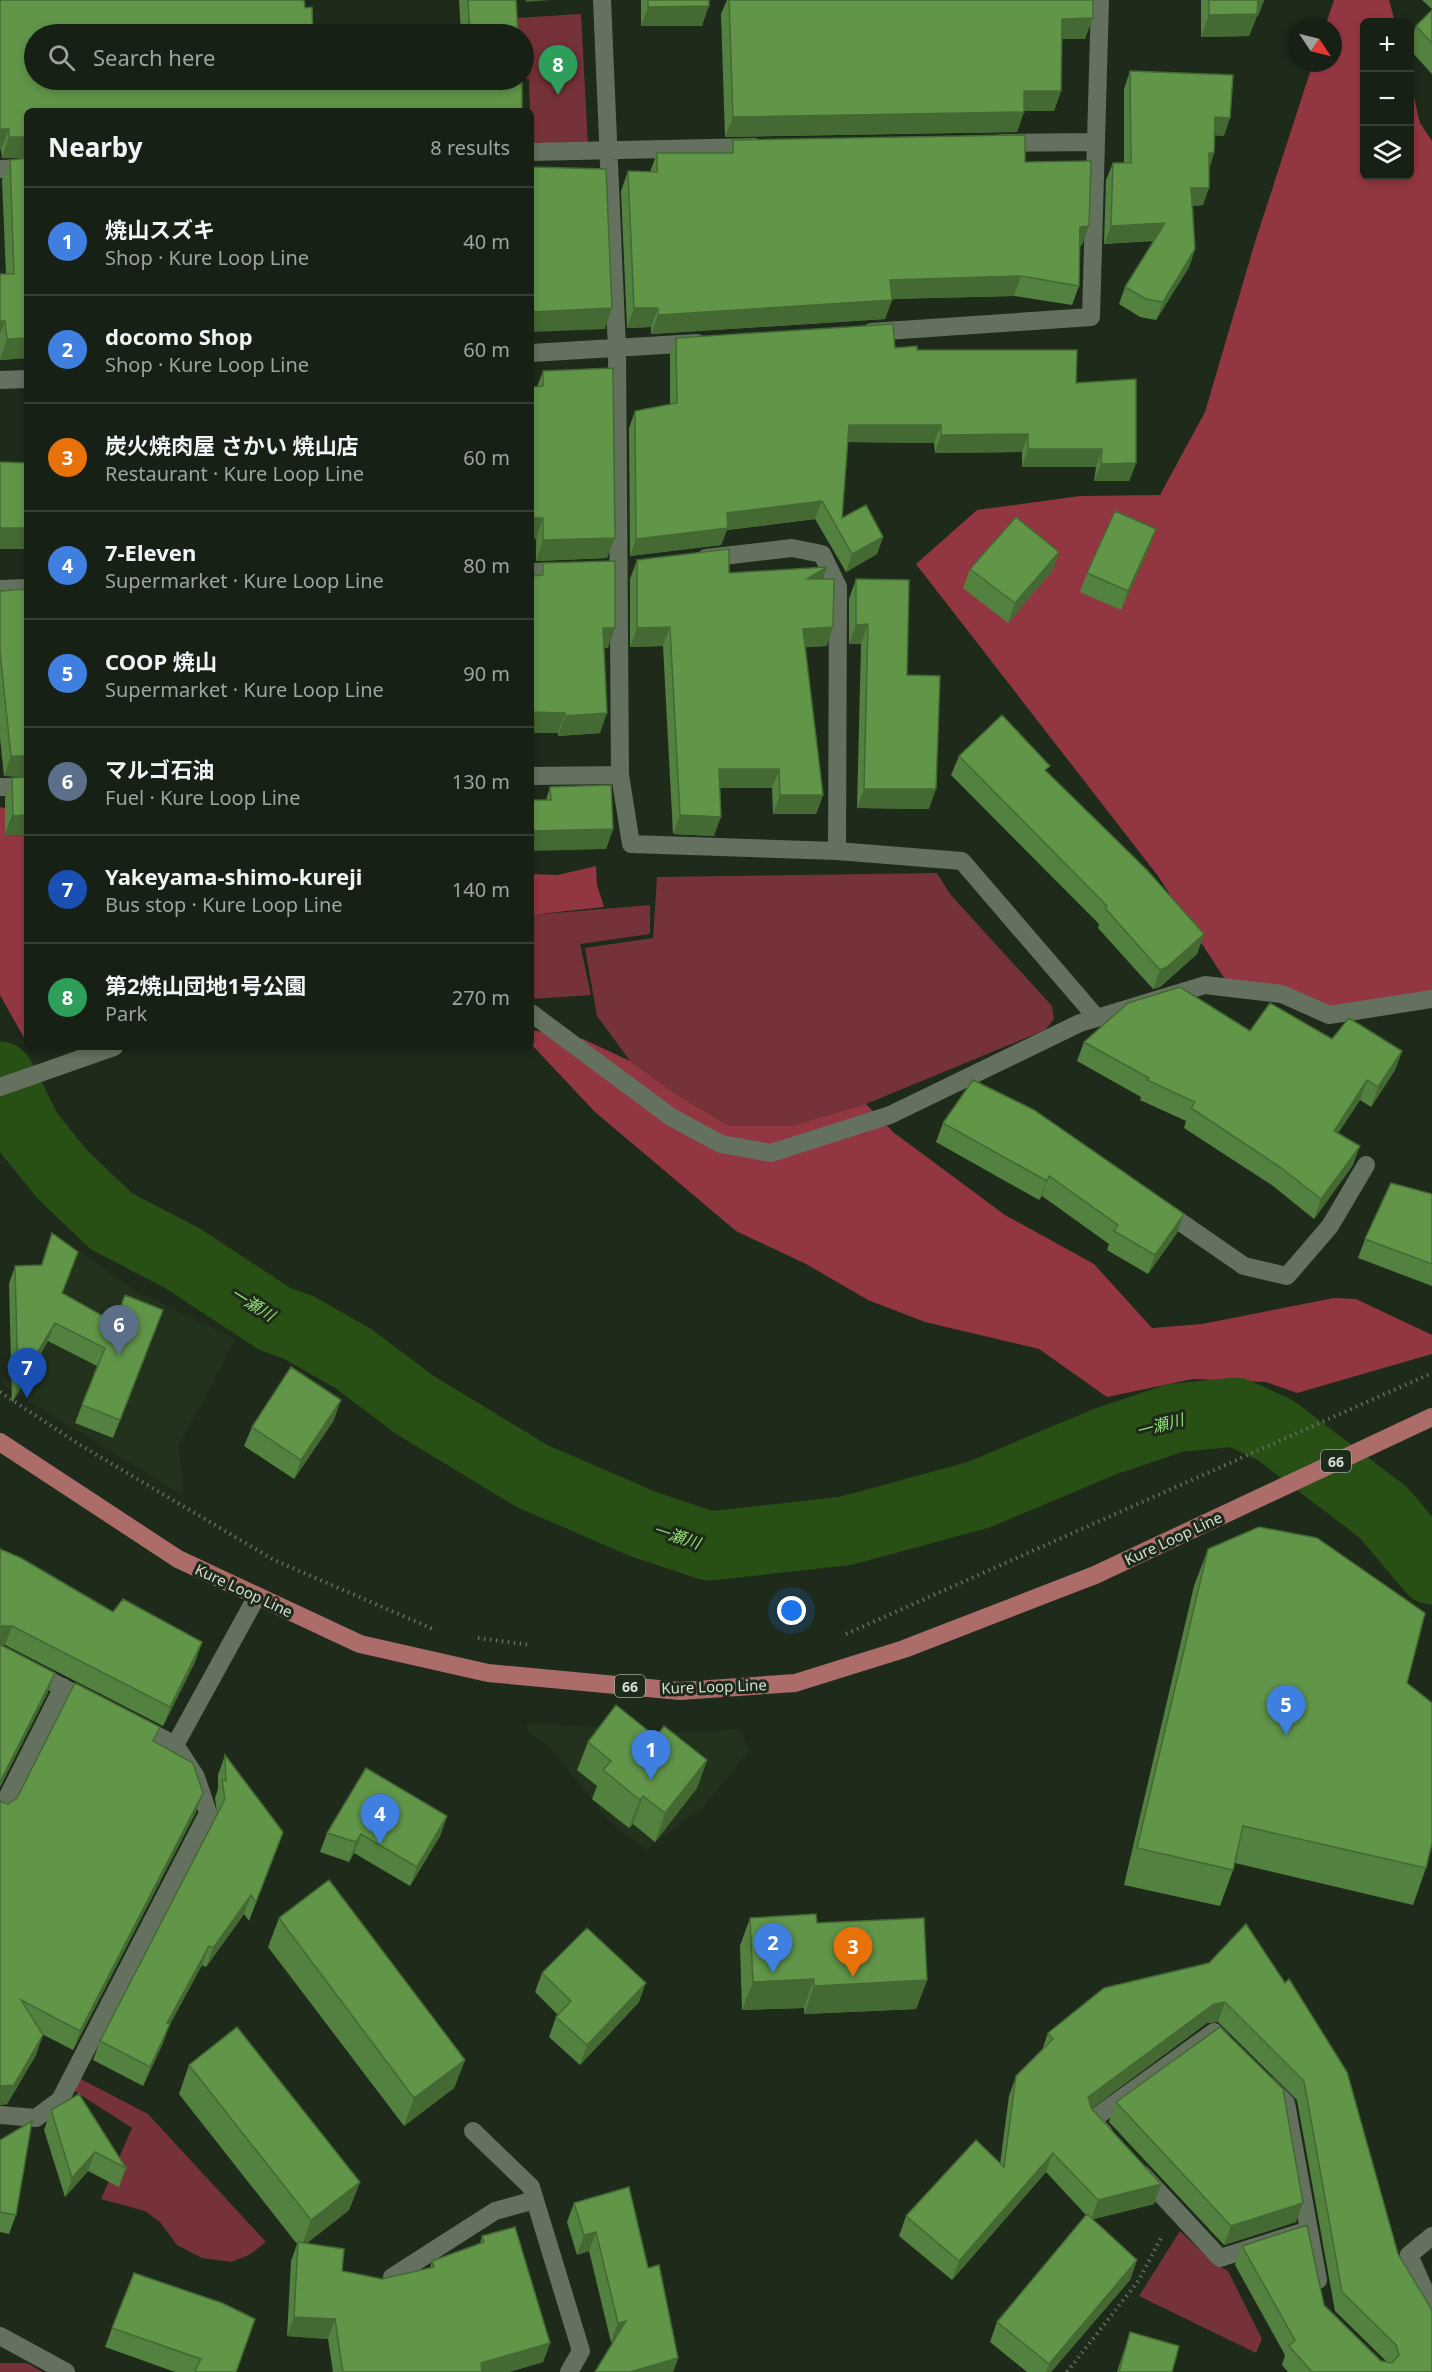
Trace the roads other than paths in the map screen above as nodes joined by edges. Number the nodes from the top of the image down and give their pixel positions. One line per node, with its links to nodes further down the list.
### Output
1 (602, 0): 6 (street)
2 (1100, 0): 3 (street)
3 (1096, 142): 4 (street); 10 (street)
4 (977, 144)
5 (775, 147): 6 (street)
6 (608, 149): 7 (street); 12 (street)
7 (534, 152)
8 (24, 168): 9 (street)
9 (0, 169)
10 (854, 333)
11 (712, 342): 12 (street)
12 (617, 349): 13 (street); 18 (street)
13 (534, 353)
14 (24, 379): 15 (street)
15 (0, 380)
16 (688, 561): 26 (street)
17 (642, 566): 18 (street)
18 (619, 569): 19 (street); 22 (street)
19 (534, 572)
20 (24, 588): 21 (street)
21 (0, 589)
22 (620, 775): 23 (street); 26 (street)
23 (534, 776)
24 (0, 787): 25 (street)
25 (24, 787)
26 (837, 851): 29 (street)
27 (1432, 999): 29 (street)
28 (534, 1015): 31 (street)
29 (1097, 1018): 31 (street)
30 (105, 1050): 32 (street)
31 (970, 1076): 33 (street)
32 (0, 1087)
33 (990, 1090)
34 (1366, 1165): 35 (street)
35 (1146, 1198)
36 (1432, 1417): 38 (main road, Kure Loop Line / 66)
37 (0, 1442): 38 (main road, Kure Loop Line / 66)
38 (257, 1596): 41 (street)
39 (0, 1655): 40 (street)
40 (63, 1687): 41 (street); 42 (street)
41 (176, 1744): 45 (street)
42 (0, 1812)
43 (1238, 2056): 47 (street)
44 (1254, 2072): 50 (street)
45 (0, 2115)
46 (473, 2131): 49 (street)
47 (1115, 2145)
48 (1130, 2161): 50 (street)
49 (535, 2200): 52 (street); 57 (street)
50 (1309, 2230): 53 (street)
51 (1432, 2236): 54 (street)
52 (392, 2277)
53 (1321, 2295)
54 (1432, 2307)
55 (0, 2336): 56 (street)
56 (66, 2372)
57 (569, 2372)

